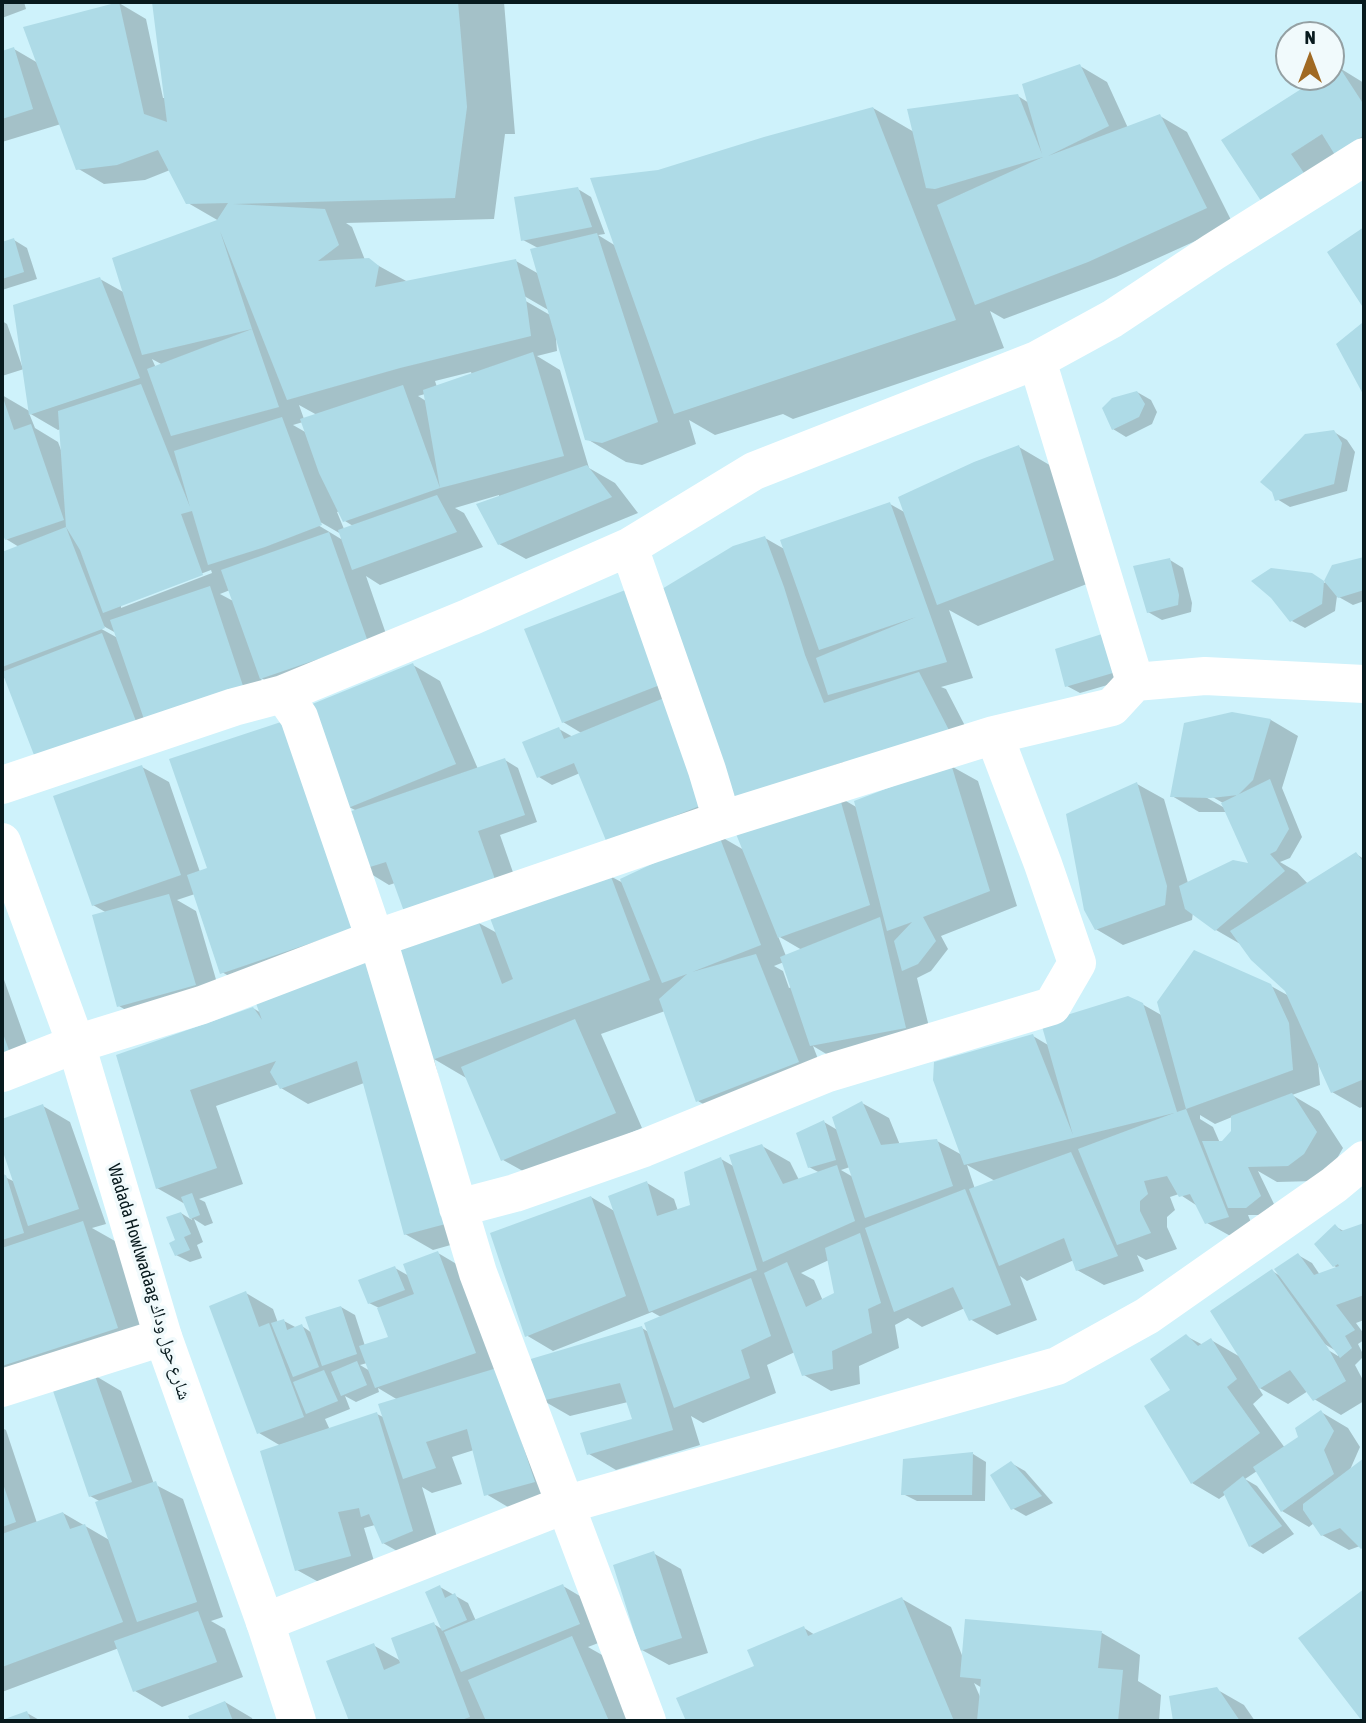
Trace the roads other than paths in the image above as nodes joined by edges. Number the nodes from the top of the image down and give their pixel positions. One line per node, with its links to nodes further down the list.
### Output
1 (1364, 157): 2 (street)
2 (1037, 360): 3 (street); 4 (street)
3 (629, 547): 6 (street); 9 (street)
4 (1135, 682): 5 (street); 7 (street)
5 (1364, 684)
6 (283, 694): 8 (street); 11 (street)
7 (994, 735): 9 (street); 15 (street)
8 (2, 785)
9 (722, 820): 11 (street)
10 (2, 842): 12 (street, Wadada Howlwadaag شارع حول وداك)
11 (374, 939): 12 (street); 15 (street)
12 (76, 1044): 13 (street); 16 (street, Wadada Howlwadaag شارع حول وداك)
13 (2, 1073)
14 (1364, 1160): 18 (street)
15 (458, 1208): 18 (street)
16 (163, 1337): 17 (street); 19 (street, Wadada Howlwadaag شارع حول وداك)
17 (2, 1388)
18 (564, 1505): 19 (street); 21 (street)
19 (265, 1622): 20 (street, Wadada Howlwadaag شارع حول وداك)
20 (297, 1721)
21 (647, 1721)

